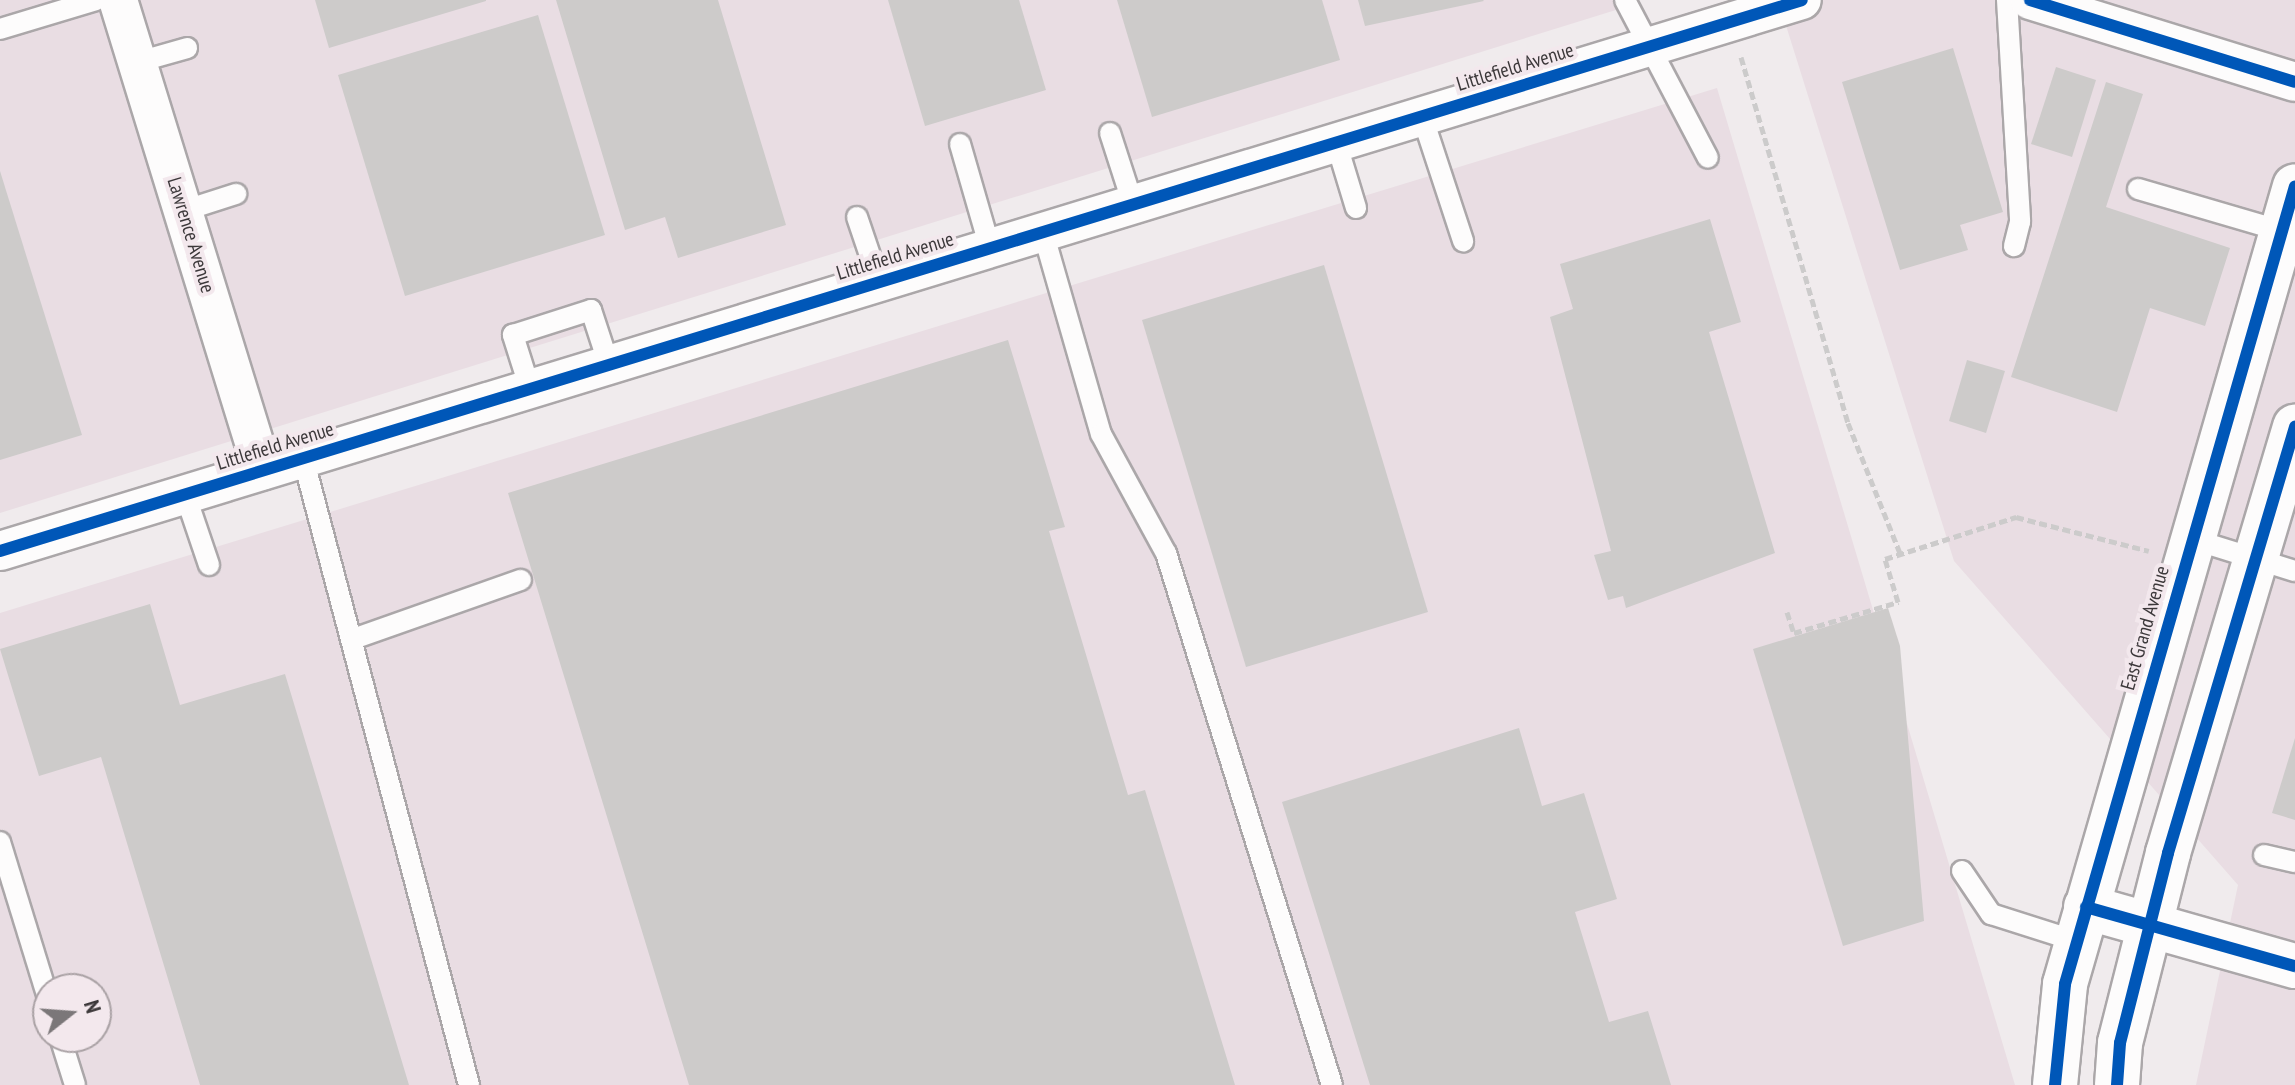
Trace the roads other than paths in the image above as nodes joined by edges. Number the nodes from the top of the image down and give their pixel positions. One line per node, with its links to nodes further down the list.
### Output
1 (96, 0): 7 (lane)
2 (118, 0): 10 (street, Lawrence Avenue)
3 (1625, 0): 8 (lane)
4 (1802, 0): 8 (street, Littlefield Avenue)
5 (2007, 0): 27 (lane)
6 (2030, 0): 11 (street)
7 (0, 29)
8 (1653, 45): 12 (street, Littlefield Avenue); 16 (lane)
9 (187, 48): 10 (lane)
10 (138, 62): 22 (street, Lawrence Avenue)
11 (2295, 82)
12 (1422, 116): 14 (street, Littlefield Avenue); 26 (lane)
13 (1110, 133): 20 (lane)
14 (1336, 142): 20 (street, Littlefield Avenue); 21 (lane)
15 (960, 144): 28 (lane)
16 (1708, 158)
17 (2295, 186): 24 (main road, East Grand Avenue)
18 (2138, 189): 24 (lane)
19 (236, 194): 22 (lane)
20 (1133, 204): 25 (street, Littlefield Avenue)
21 (1356, 208)
22 (183, 211): 34 (street, Lawrence Avenue)
23 (857, 217): 29 (lane)
24 (2282, 231): 36 (main road, East Grand Avenue)
25 (1043, 232): 28 (street, Littlefield Avenue); 53 (lane)
26 (1463, 241)
27 (2014, 246)
28 (990, 248): 29 (street, Littlefield Avenue)
29 (879, 282): 30 (street, Littlefield Avenue)
30 (609, 365): 31 (street, Littlefield Avenue); 31 (lane)
31 (530, 389): 33 (street, Littlefield Avenue)
32 (2295, 427): 39 (main road)
33 (303, 458): 34 (street, Littlefield Avenue); 41 (lane)
34 (263, 470): 35 (street, Littlefield Avenue)
35 (185, 494): 37 (street, Littlefield Avenue); 38 (lane)
36 (2189, 550): 39 (lane); 46 (main road, East Grand Avenue)
37 (0, 551)
38 (209, 565)
39 (2275, 565): 47 (main road)
40 (521, 580): 41 (lane)
41 (353, 639): 52 (lane)
42 (0, 842): 49 (lane)
43 (2264, 855): 44 (lane)
44 (2295, 862)
45 (1962, 871): 46 (lane)
46 (2081, 924): 47 (main road); 54 (main road, East Grand Avenue)
47 (2150, 925): 48 (main road); 55 (main road)
48 (2295, 966)
49 (40, 973)
50 (65, 1053): 51 (lane)
51 (75, 1085)
52 (469, 1085)
53 (1332, 1085)
54 (2055, 1085)
55 (2117, 1085)

